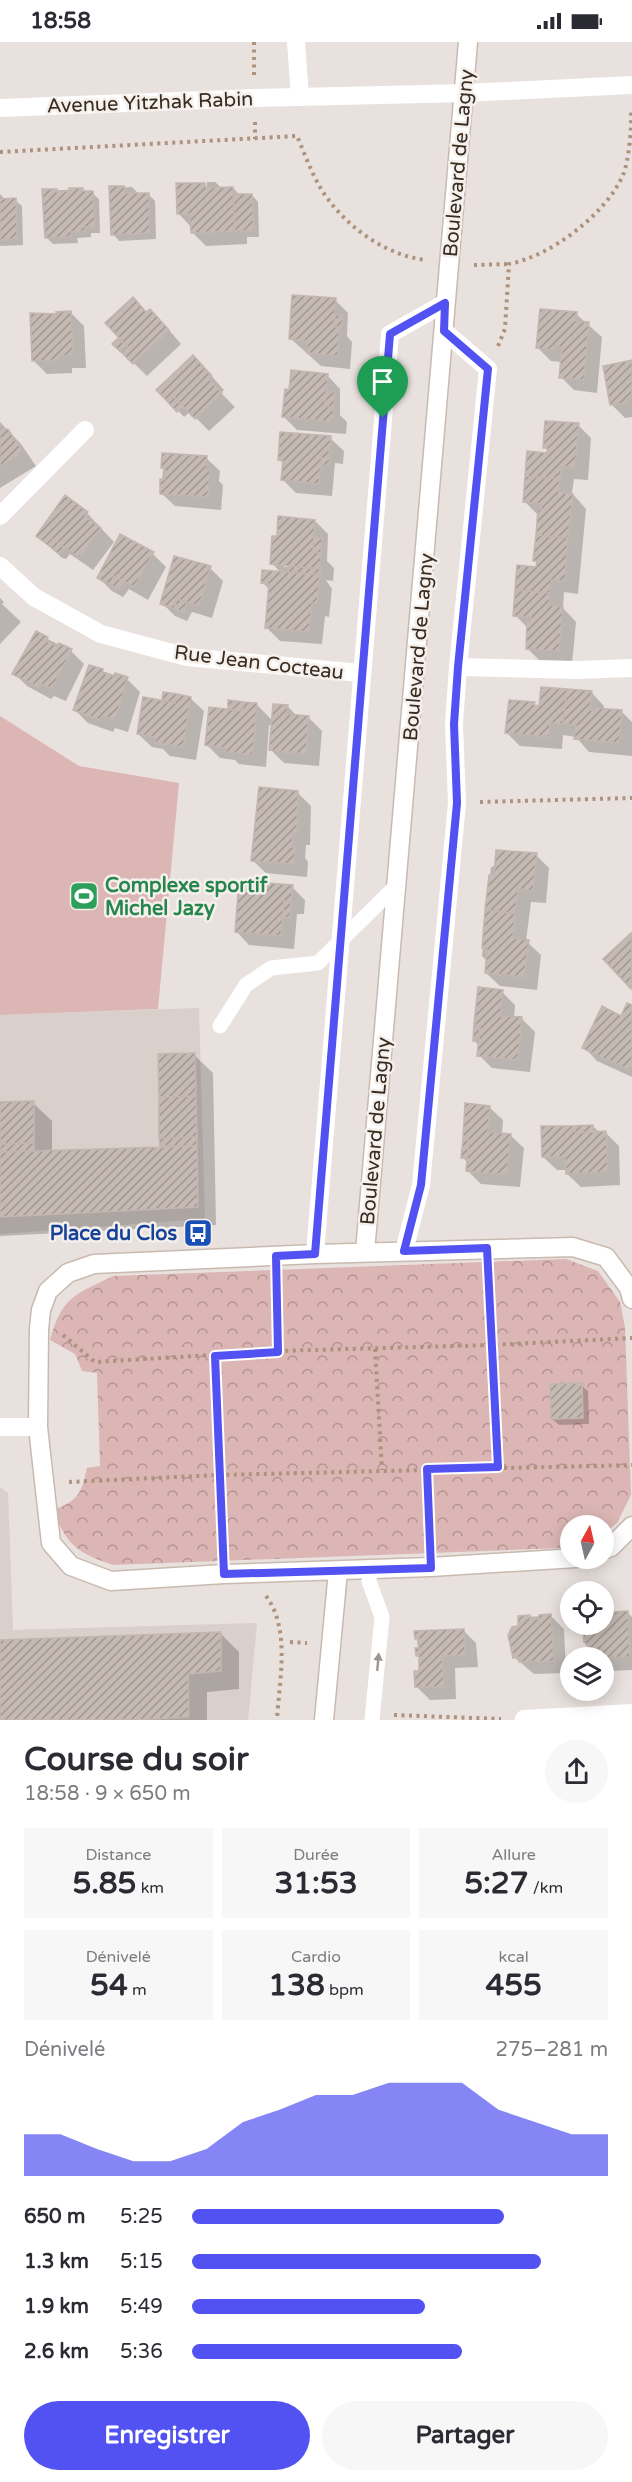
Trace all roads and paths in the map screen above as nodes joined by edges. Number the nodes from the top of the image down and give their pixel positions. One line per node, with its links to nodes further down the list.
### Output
1 (296, 42): 5 (street)
2 (468, 42): 4 (street, Boulevard de Lagny)
3 (632, 85): 4 (street, Avenue Yitzhak Rabin)
4 (465, 93): 5 (street, Avenue Yitzhak Rabin); 9 (street, Boulevard de Lagny)
5 (300, 97): 7 (street, Avenue Yitzhak Rabin)
6 (630, 106): 10 (path)
7 (0, 108)
8 (0, 152): 9 (path)
9 (450, 263): 10 (path); 11 (street, Boulevard de Lagny)
10 (509, 264): 13 (path)
11 (445, 303): 12 (street, Boulevard de Lagny); 19 (street)
12 (444, 331): 13 (street); 22 (street, Boulevard de Lagny)
13 (488, 369): 17 (street)
14 (85, 430): 15 (street)
15 (0, 516)
16 (0, 566): 19 (street, Rue Jean Cocteau)
17 (458, 667): 18 (street); 21 (street)
18 (632, 668)
19 (361, 673): 23 (street)
20 (632, 798): 21 (path)
21 (457, 803): 26 (street)
22 (396, 886): 23 (lane); 27 (street, Boulevard de Lagny)
23 (340, 942): 24 (lane); 28 (street)
24 (220, 1026)
25 (487, 1248): 26 (street); 30 (street); 33 (path)
26 (404, 1251): 27 (street)
27 (365, 1252): 28 (street)
28 (315, 1254): 29 (street)
29 (276, 1256): 31 (street); 35 (path)
30 (632, 1299)
31 (39, 1329): 36 (path); 38 (street)
32 (632, 1338): 33 (path)
33 (491, 1345): 34 (path); 40 (path)
34 (375, 1349): 35 (path); 42 (path)
35 (278, 1352): 36 (path)
36 (215, 1356): 43 (path)
37 (0, 1427): 38 (street)
38 (38, 1427): 44 (street)
39 (632, 1465): 40 (path)
40 (498, 1467): 41 (path)
41 (427, 1469): 42 (path); 48 (path)
42 (382, 1470): 43 (path)
43 (219, 1475): 44 (path); 51 (path)
44 (45, 1495): 51 (street)
45 (632, 1526): 46 (street)
46 (614, 1544)
47 (560, 1559): 48 (street)
48 (431, 1568): 49 (street)
49 (370, 1569): 50 (street); 56 (lane, one-way to 49)
50 (338, 1571): 52 (street); 59 (street)
51 (224, 1574): 52 (street)
52 (250, 1574): 58 (path)
53 (291, 1642): 54 (path)
54 (307, 1643)
55 (632, 1713): 57 (street)
56 (372, 1717): 57 (path)
57 (524, 1719)
58 (277, 1720)
59 (324, 1720)

